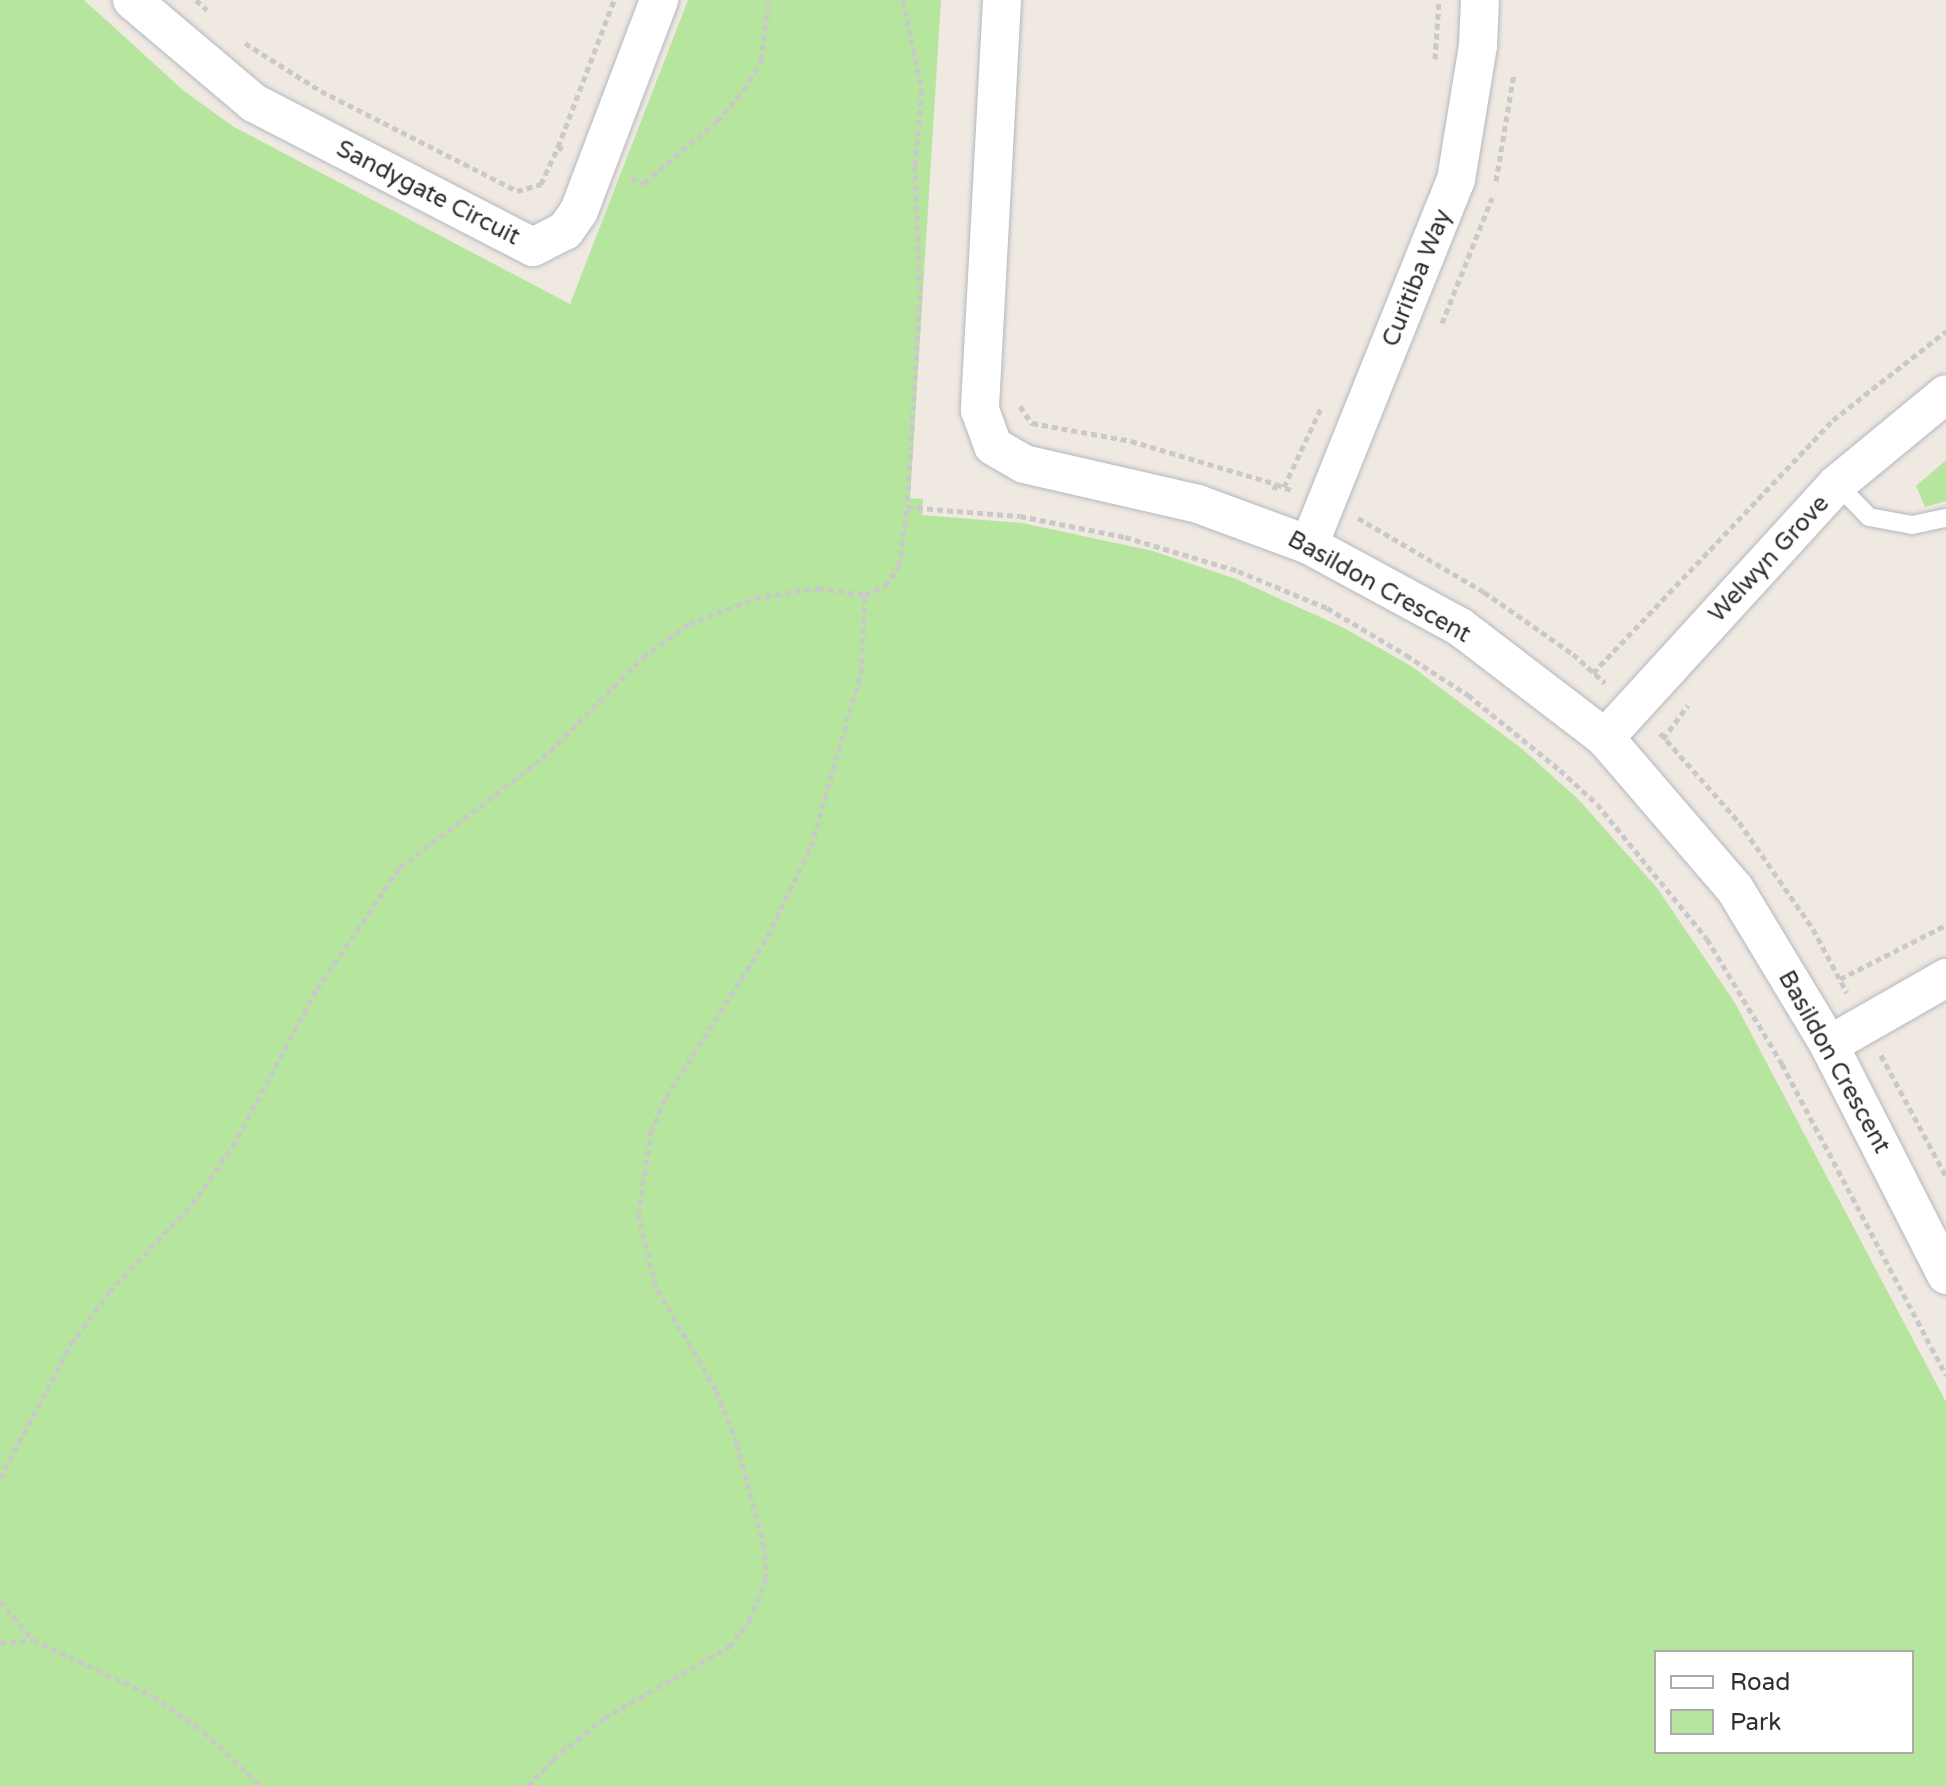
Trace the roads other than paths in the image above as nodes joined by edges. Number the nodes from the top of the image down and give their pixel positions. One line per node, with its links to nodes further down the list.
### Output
1 (659, 0): 4 (street, Sandygate Circuit)
2 (1002, 0): 8 (street, Basildon Crescent)
3 (1480, 0): 8 (street, Curitiba Way)
4 (143, 4)
5 (1946, 394): 6 (street, Welwyn Grove)
6 (1837, 484): 7 (lane); 9 (street, Welwyn Grove)
7 (1946, 518)
8 (1309, 545): 9 (street, Basildon Crescent)
9 (1605, 738): 11 (street, Basildon Crescent)
10 (1946, 978): 11 (street)
11 (1829, 1045): 12 (street, Basildon Crescent)
12 (1946, 1275)

